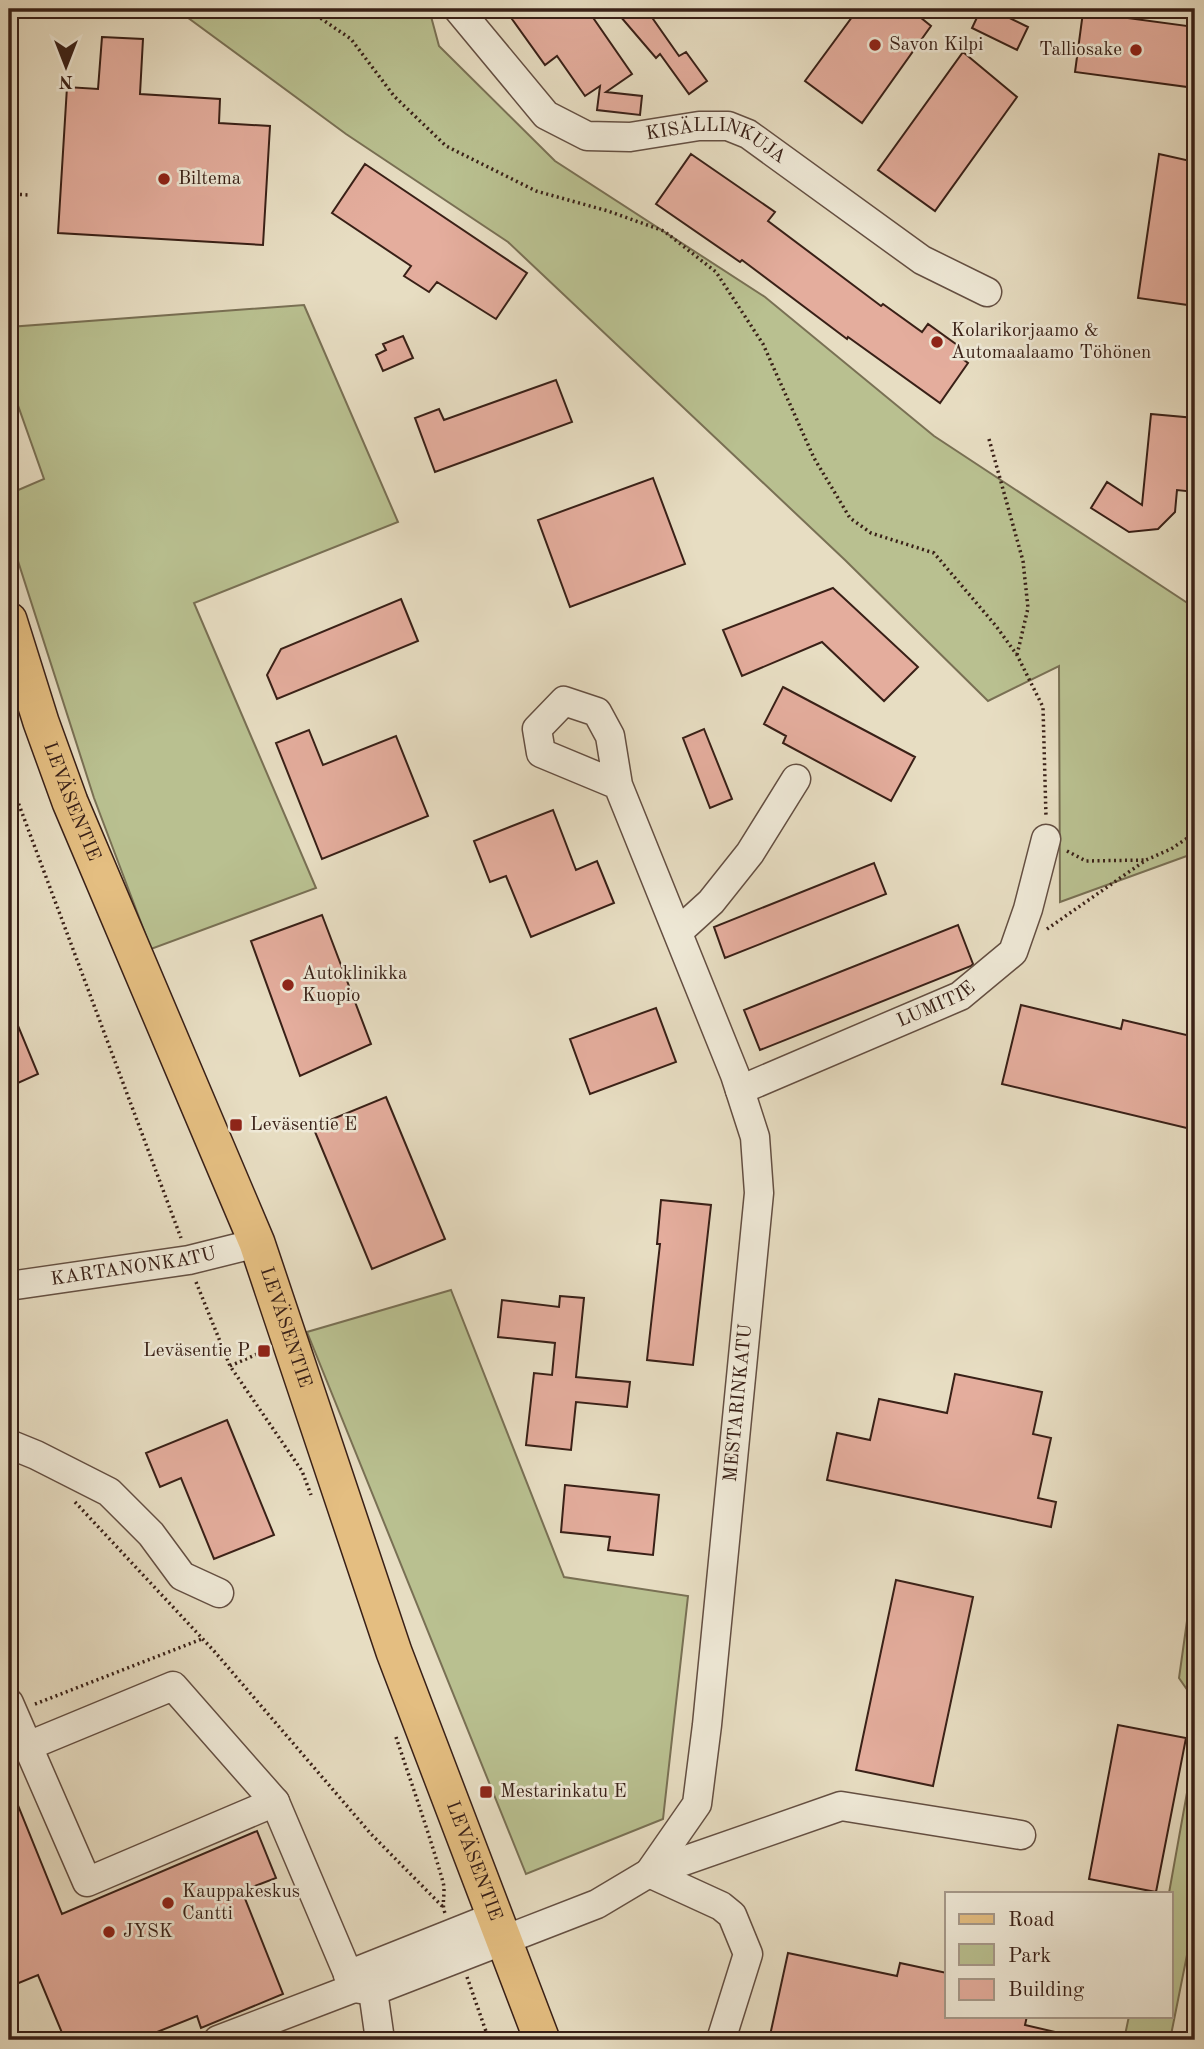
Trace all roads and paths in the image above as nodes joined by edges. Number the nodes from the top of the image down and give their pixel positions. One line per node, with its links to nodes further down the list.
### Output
1 (307, 9): 8 (path)
2 (458, 9): 5 (street, KISÄLLINKUJA)
3 (9, 194): 4 (path)
4 (30, 195)
5 (987, 292)
6 (989, 439): 8 (path)
7 (9, 620): 18 (main road, LEVÄSENTIE)
8 (1017, 655): 13 (path)
9 (9, 778): 19 (path)
10 (796, 779): 16 (street)
11 (618, 785): 16 (street, MESTARINKATU)
12 (1195, 833): 14 (path)
13 (1046, 839): 14 (path); 17 (street, LUMITIE)
14 (1146, 860): 15 (path)
15 (1046, 929)
16 (677, 932): 17 (street, MESTARINKATU)
17 (740, 1090): 33 (street, MESTARINKATU)
18 (257, 1243): 19 (street, KARTANONKATU); 34 (main road, LEVÄSENTIE)
19 (188, 1260): 20 (street, KARTANONKATU); 22 (path)
20 (9, 1286)
21 (264, 1351): 22 (path)
22 (230, 1366): 25 (path)
23 (9, 1444): 26 (street)
24 (70, 1496): 27 (path)
25 (311, 1496)
26 (219, 1593)
27 (202, 1639): 28 (path); 35 (path)
28 (11, 1708): 30 (street)
29 (392, 1727): 35 (path)
30 (28, 1746): 31 (street); 31 (street)
31 (275, 1802): 36 (street)
32 (1021, 1835): 33 (street)
33 (649, 1873): 34 (street, MESTARINKATU); 41 (street)
34 (500, 1927): 35 (street, MESTARINKATU); 40 (main road, LEVÄSENTIE)
35 (452, 1932): 36 (street, MESTARINKATU); 39 (path)
36 (358, 1984): 37 (street); 38 (street, MESTARINKATU)
37 (375, 2039)
38 (218, 2040)
39 (489, 2040)
40 (542, 2040)
41 (720, 2040)

